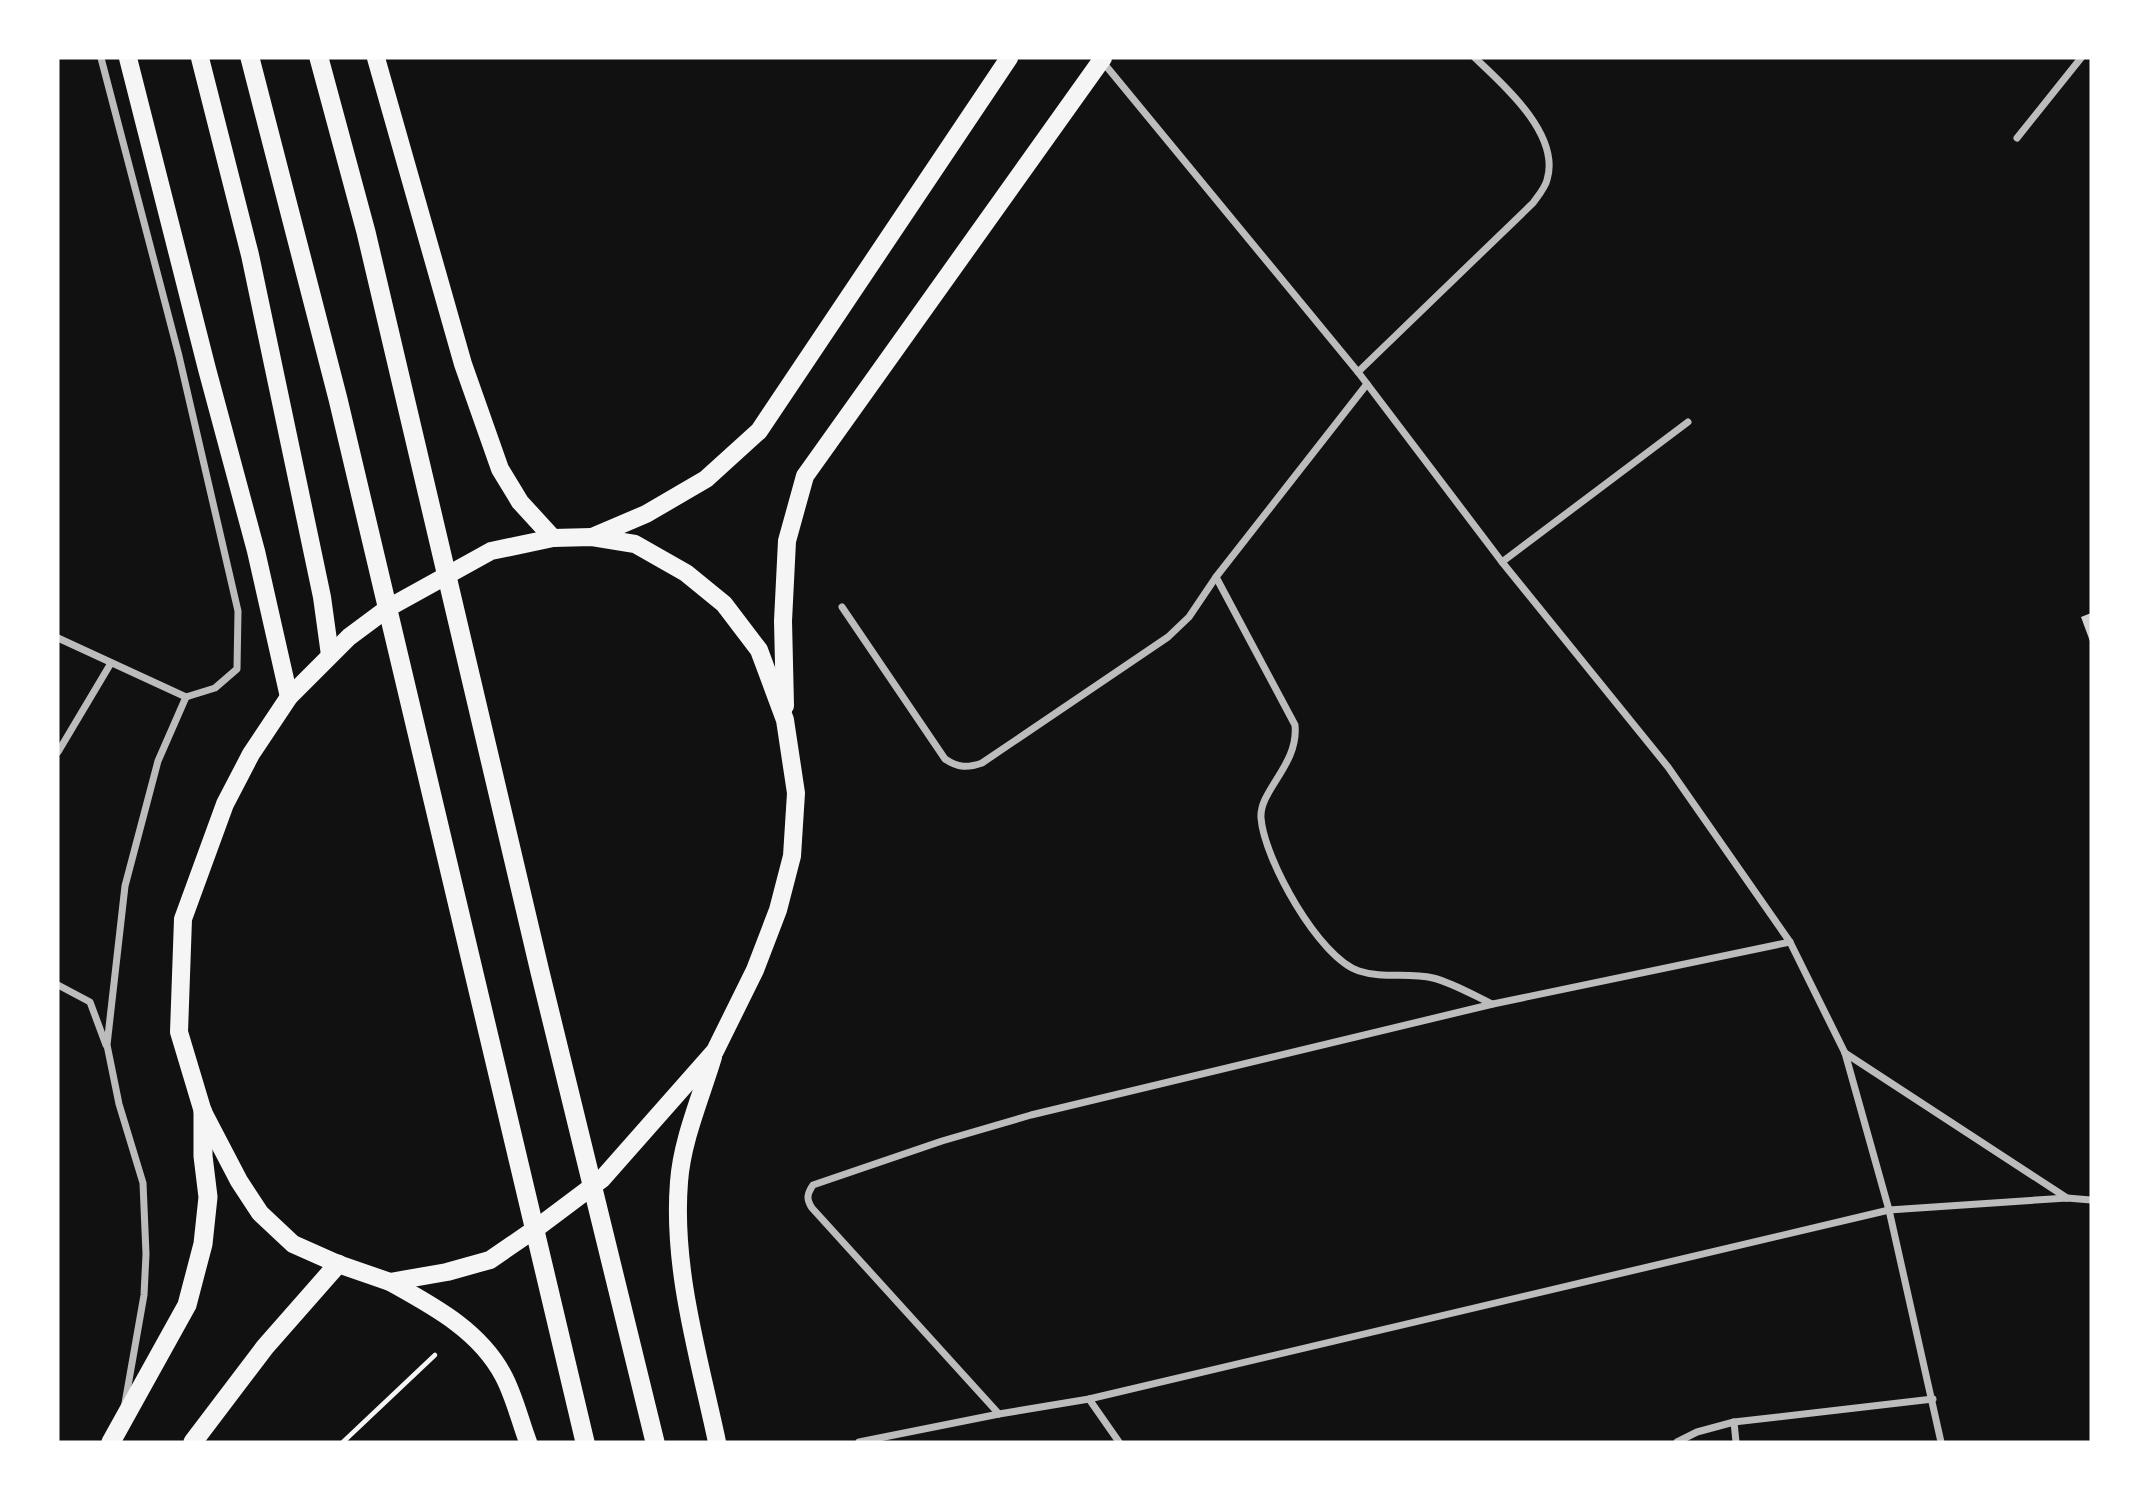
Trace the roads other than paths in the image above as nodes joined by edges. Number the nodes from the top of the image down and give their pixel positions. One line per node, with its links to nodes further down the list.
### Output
1 (101, 58): 23 (street)
2 (128, 58): 24 (main road)
3 (200, 58): 21 (main road)
4 (250, 58): 46 (highway)
5 (319, 58): 47 (highway)
6 (376, 58): 16 (main road)
7 (1475, 58): 12 (street)
8 (2081, 58): 11 (street)
9 (1006, 59): 15 (main road)
10 (1101, 59): 12 (street); 25 (main road)
11 (2017, 138)
12 (1358, 372): 13 (street)
13 (1367, 384): 17 (street); 18 (street)
14 (1688, 422): 17 (street)
15 (592, 537): 16 (main road); 25 (main road)
16 (553, 538): 21 (main road)
17 (1502, 562): 27 (street)
18 (1216, 577): 19 (street); 29 (street)
19 (842, 607)
20 (58, 638): 22 (street)
21 (330, 655): 24 (main road)
22 (111, 663): 23 (street); 26 (street)
23 (186, 697): 30 (street)
24 (289, 697): 33 (main road)
25 (785, 720): 31 (main road)
26 (58, 752)
27 (1790, 942): 29 (street); 32 (street)
28 (58, 985): 30 (street)
29 (1493, 1004): 41 (street)
30 (107, 1045): 43 (street)
31 (715, 1051): 38 (main road); 48 (main road)
32 (1845, 1053): 34 (street); 36 (street)
33 (203, 1112): 37 (main road); 43 (highway)
34 (2067, 1198): 35 (street); 36 (street)
35 (2091, 1200)
36 (1889, 1210): 39 (street); 40 (street)
37 (338, 1264): 38 (main road); 44 (highway)
38 (390, 1282): 45 (main road)
39 (1089, 1399): 41 (street); 50 (street)
40 (1933, 1399): 42 (street); 53 (street)
41 (999, 1414): 49 (street)
42 (1734, 1422): 51 (street); 52 (street)
43 (116, 1435)
44 (193, 1442)
45 (528, 1442)
46 (585, 1442)
47 (655, 1442)
48 (717, 1442)
49 (859, 1442)
50 (1119, 1442)
51 (1677, 1442)
52 (1737, 1442)
53 (1941, 1442)

